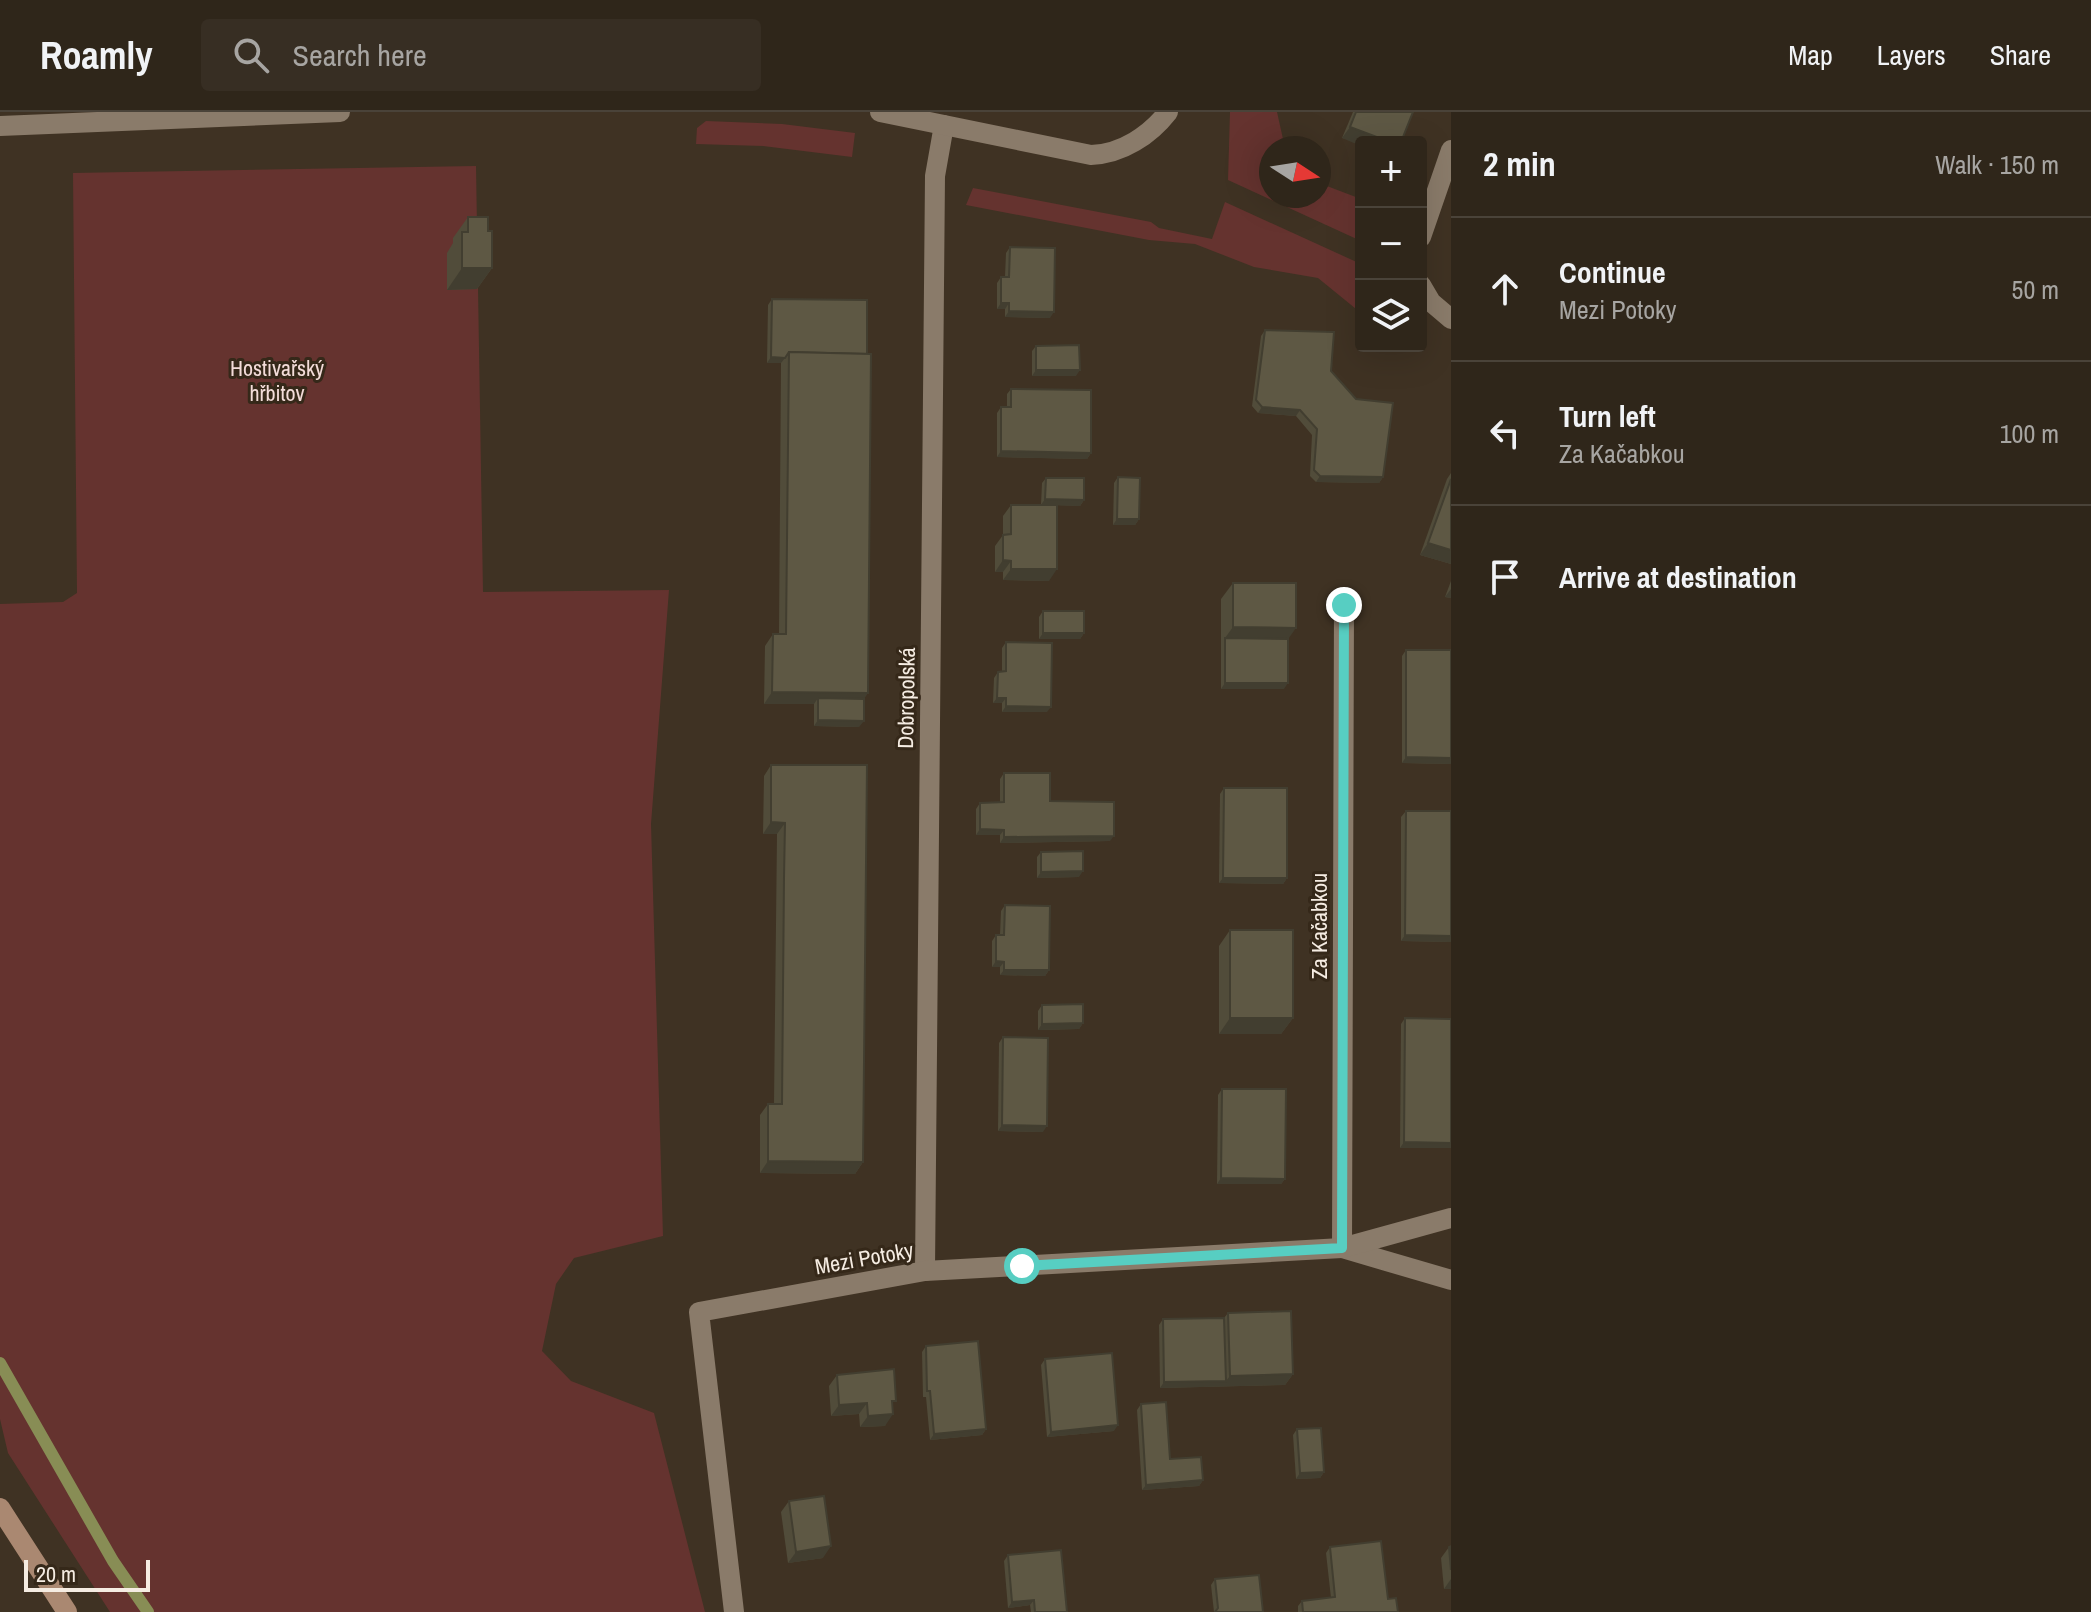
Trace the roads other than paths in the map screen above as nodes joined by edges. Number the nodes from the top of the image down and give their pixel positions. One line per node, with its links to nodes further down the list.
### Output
1 (340, 112): 5 (street)
2 (880, 112): 4 (street)
3 (1168, 112): 4 (street)
4 (944, 125): 13 (street, Dobropolská)
5 (0, 126)
6 (1451, 150): 7 (street)
7 (1427, 220)
8 (1427, 295): 9 (street)
9 (1451, 319)
10 (1344, 605): 12 (street, Za Kačabkou)
11 (1451, 1218): 12 (street, Mezi Potoky)
12 (1342, 1248): 13 (street, Mezi Potoky); 14 (street, Mezi Potoky)
13 (925, 1271): 17 (street, Mezi Potoky)
14 (1451, 1280)
15 (0, 1508): 16 (main road)
16 (67, 1612)
17 (734, 1612)

